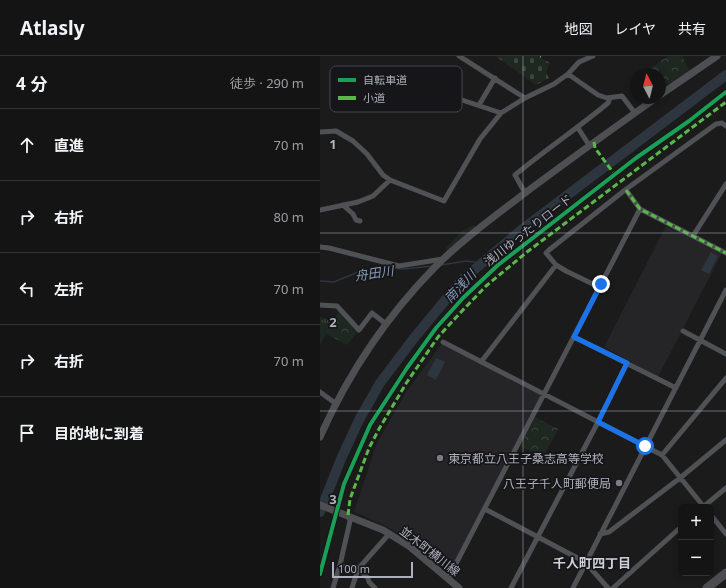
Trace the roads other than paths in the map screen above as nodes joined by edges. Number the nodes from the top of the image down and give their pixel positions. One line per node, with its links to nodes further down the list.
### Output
1 (459, 56): 6 (street)
2 (593, 56): 4 (street)
3 (717, 56): 7 (street)
4 (579, 59): 5 (street)
5 (568, 74): 8 (street); 9 (street)
6 (495, 78): 8 (street); 12 (street)
7 (666, 91)
8 (525, 98): 13 (street)
9 (610, 98): 14 (street); 16 (street)
10 (462, 100): 12 (street)
11 (648, 104): 14 (street)
12 (479, 105): 13 (street)
13 (502, 113): 19 (street)
14 (635, 113): 18 (street)
15 (726, 126): 21 (street)
16 (578, 128): 18 (street); 22 (street)
17 (320, 132): 19 (street)
18 (589, 145): 22 (street)
19 (390, 180): 23 (street)
20 (726, 184): 27 (street)
21 (626, 190): 25 (street); 31 (street)
22 (525, 193): 30 (street)
23 (343, 206): 24 (street); 26 (street)
24 (320, 210)
25 (640, 210): 27 (street); 32 (street)
26 (360, 221)
27 (693, 236): 29 (street)
28 (320, 247): 30 (street)
29 (726, 253)
30 (442, 260): 35 (street)
31 (556, 265): 32 (street); 41 (street)
32 (599, 287): 37 (street)
33 (726, 290): 38 (street)
34 (320, 305): 35 (street)
35 (386, 324): 47 (street)
36 (683, 331): 38 (street)
37 (574, 337): 42 (street); 46 (street)
38 (701, 340): 40 (street); 44 (street)
39 (443, 342): 41 (street)
40 (726, 354)
41 (481, 362): 46 (street)
42 (627, 363): 44 (street); 48 (street)
43 (726, 378): 52 (street)
44 (676, 388): 51 (street)
45 (320, 392): 47 (street)
46 (544, 395): 48 (street); 58 (street)
47 (336, 403): 49 (street)
48 (598, 422): 51 (street); 65 (street)
49 (320, 437)
50 (726, 440): 53 (street)
51 (645, 446): 52 (street); 63 (street)
52 (662, 455): 53 (street)
53 (680, 478): 55 (street); 63 (street)
54 (726, 488): 56 (street)
55 (702, 504)
56 (707, 504)
57 (320, 505): 59 (street, 並木町横川線)
58 (485, 509): 65 (street); 70 (street)
59 (345, 514): 62 (street, 並木町横川線); 67 (street)
60 (714, 519): 64 (street)
61 (678, 530): 78 (street)
62 (389, 534): 68 (street); 70 (street, 並木町横川線)
63 (600, 534): 66 (street)
64 (726, 534)
65 (538, 536): 66 (street); 75 (street)
66 (585, 562): 76 (street); 77 (street)
67 (340, 565): 68 (street); 71 (street)
68 (358, 569): 72 (street); 73 (street)
69 (726, 573): 79 (highway)
70 (448, 579): 74 (street, 並木町横川線)
71 (333, 588)
72 (352, 588)
73 (375, 588)
74 (459, 588)
75 (511, 588)
76 (573, 588)
77 (608, 588)
78 (613, 588)
79 (707, 588)

